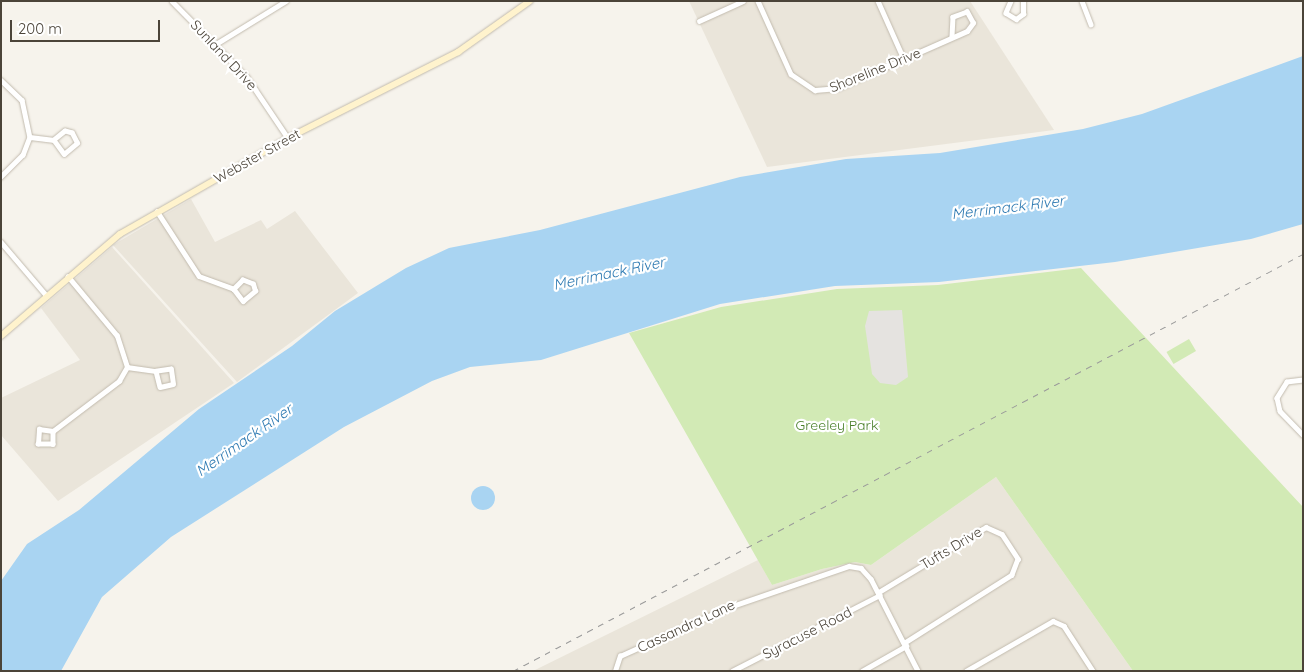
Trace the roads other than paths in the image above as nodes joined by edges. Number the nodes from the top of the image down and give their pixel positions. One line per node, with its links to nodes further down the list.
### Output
1 (172, 1): 13 (street, Sunland Drive)
2 (286, 1): 13 (street)
3 (530, 1): 17 (main road, Webster Street)
4 (742, 1): 10 (street)
5 (758, 1): 14 (street, Shoreline Drive)
6 (878, 1): 14 (street)
7 (1011, 1): 8 (street)
8 (1023, 1)
9 (1082, 1): 11 (street)
10 (699, 21)
11 (1091, 24)
12 (952, 37): 12 (street, Shoreline Drive); 14 (street, Shoreline Drive)
13 (216, 44): 17 (street, Sunland Drive)
14 (904, 59)
15 (1, 80): 16 (street)
16 (30, 137): 18 (street); 19 (street)
17 (288, 138): 20 (main road, Webster Street)
18 (54, 140): 18 (street)
19 (1, 177)
20 (157, 211): 22 (main road, Webster Street); 23 (street)
21 (1, 242): 24 (street)
22 (68, 277): 24 (main road, Webster Street); 26 (street)
23 (234, 289): 23 (street)
24 (47, 296): 25 (main road, Webster Street)
25 (1, 336)
26 (127, 367): 27 (street); 29 (street)
27 (156, 371): 27 (street)
28 (1303, 380): 30 (street)
29 (53, 431): 29 (street)
30 (1303, 435)
31 (880, 593): 32 (street, Cassandra Lane); 32 (street, Tufts Drive); 33 (street, Cassandra Lane); 34 (street, Syracuse Road)
32 (905, 645): 35 (street); 36 (street, Cassandra Lane)
33 (615, 671)
34 (732, 671)
35 (862, 671)
36 (918, 671)
37 (966, 671): 38 (street)
38 (1093, 671)

